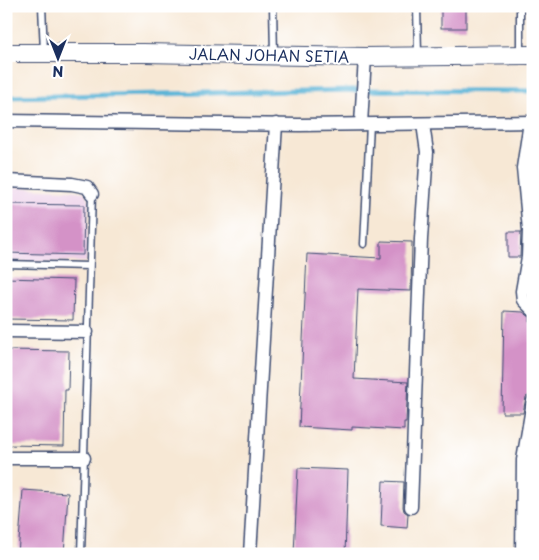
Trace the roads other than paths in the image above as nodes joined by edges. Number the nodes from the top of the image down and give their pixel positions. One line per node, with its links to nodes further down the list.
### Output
1 (42, 6): 6 (lane)
2 (274, 6): 8 (lane)
3 (418, 6): 9 (lane)
4 (520, 6): 7 (lane)
5 (6, 53): 6 (main road, JALAN JOHAN SETIA)
6 (44, 53): 8 (main road, JALAN JOHAN SETIA)
7 (526, 55): 9 (main road, JALAN JOHAN SETIA)
8 (274, 56): 10 (main road, JALAN JOHAN SETIA)
9 (418, 56): 10 (main road, JALAN JOHAN SETIA)
10 (364, 66): 11 (street)
11 (364, 120): 14 (street); 15 (street); 18 (lane)
12 (6, 122): 14 (street)
13 (531, 122): 15 (street); 21 (street)
14 (276, 124): 29 (street)
15 (424, 124): 27 (street)
16 (6, 181): 17 (street)
17 (92, 194): 20 (lane)
18 (364, 244)
19 (6, 264): 20 (lane)
20 (89, 266): 23 (lane)
21 (533, 310)
22 (6, 331): 23 (street)
23 (87, 332): 26 (lane)
24 (533, 402): 30 (street)
25 (6, 458): 26 (street)
26 (84, 458): 28 (lane)
27 (411, 507)
28 (81, 554)
29 (250, 554)
30 (522, 554)

